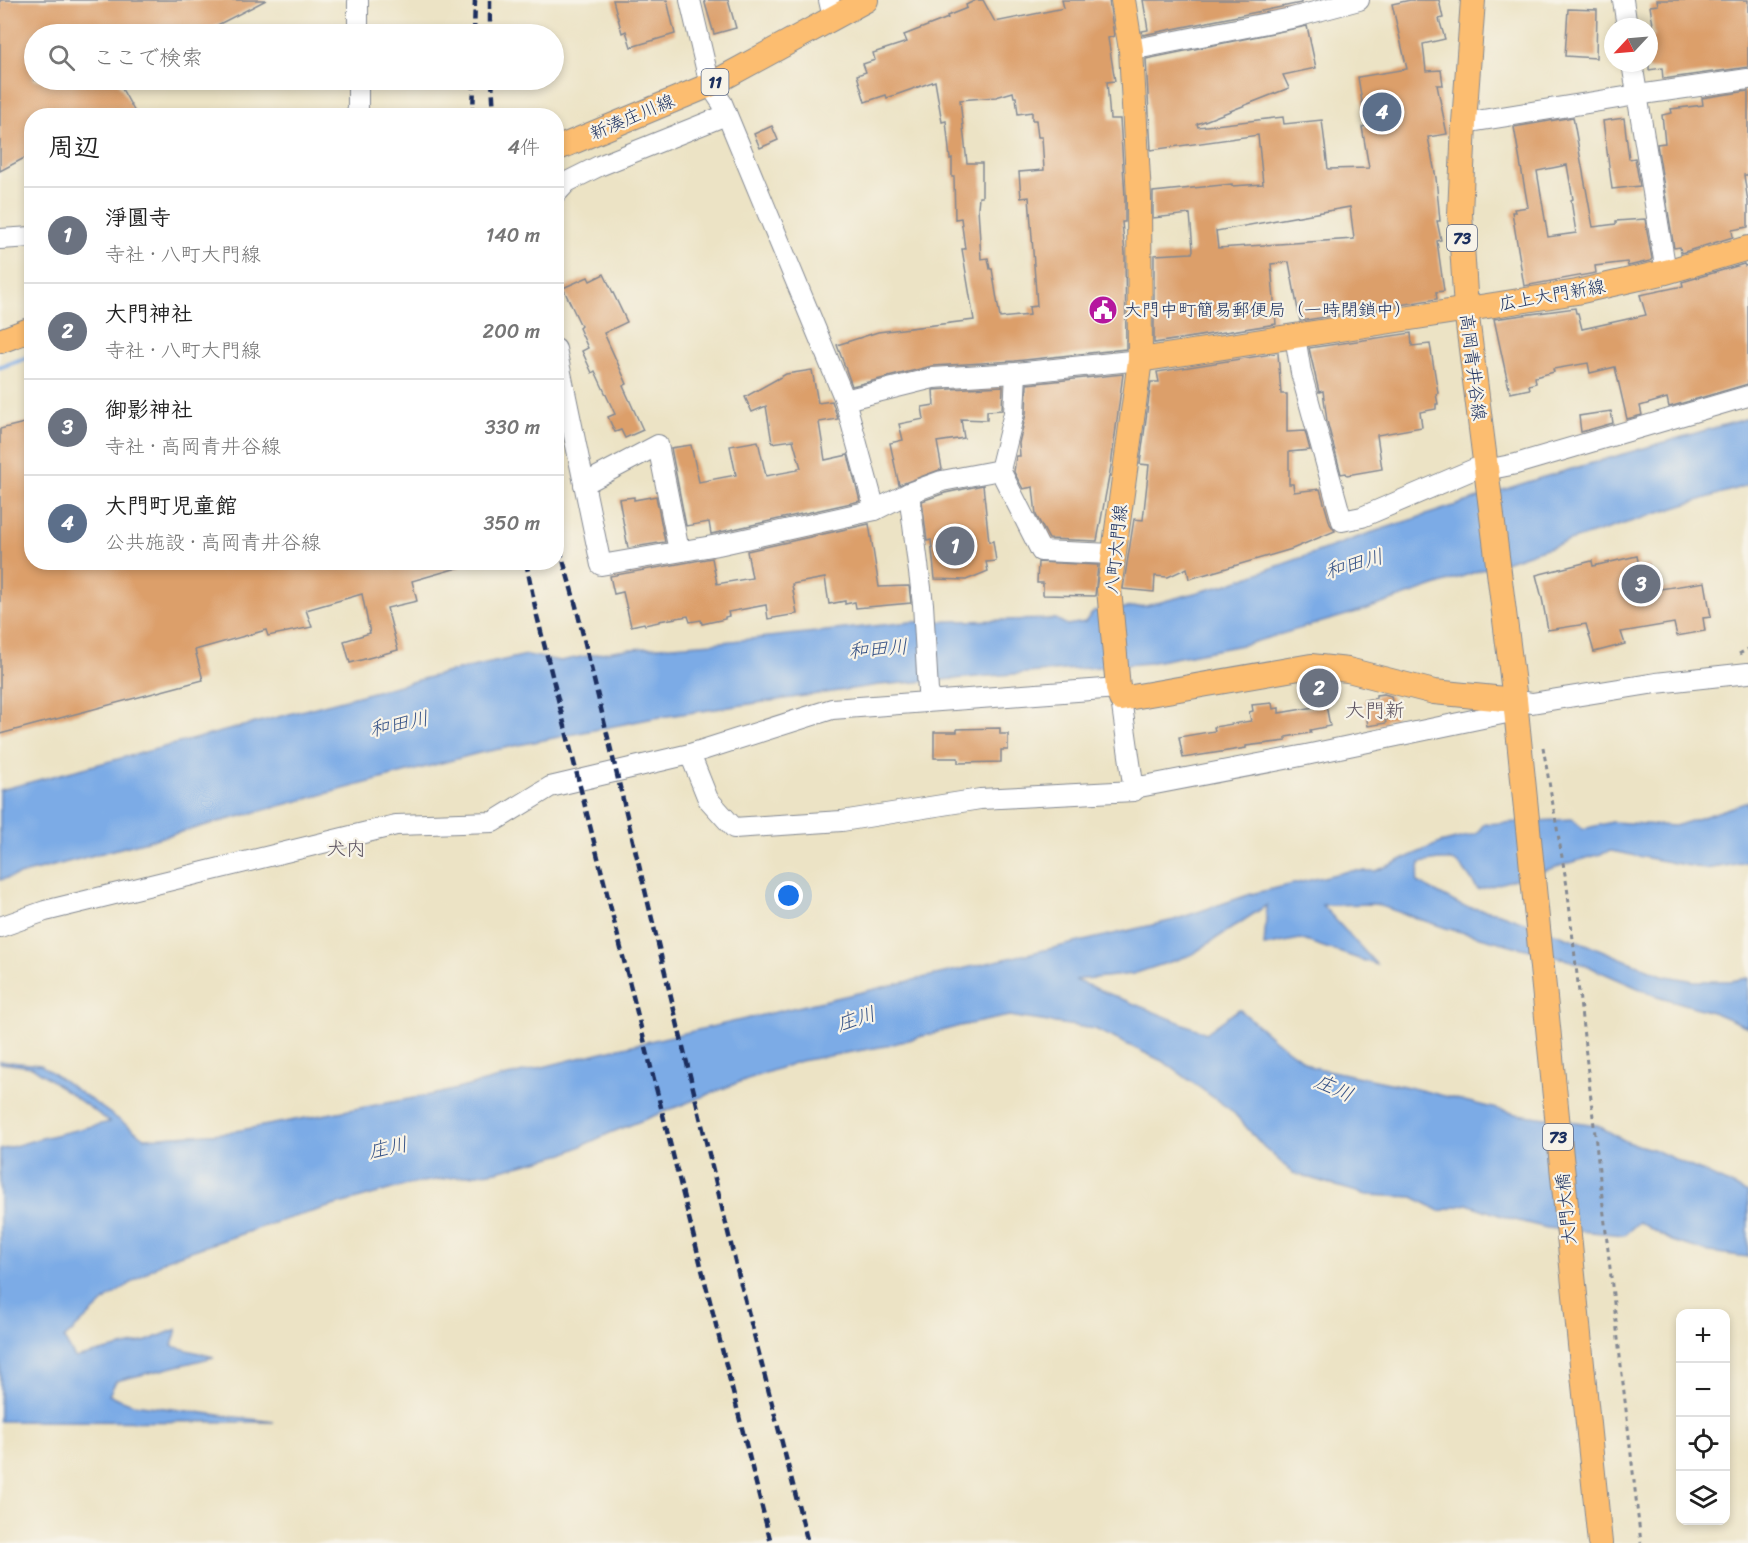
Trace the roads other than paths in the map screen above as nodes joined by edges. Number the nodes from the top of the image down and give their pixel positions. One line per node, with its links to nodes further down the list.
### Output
1 (358, 0): 10 (street)
2 (690, 0): 14 (street)
3 (866, 0): 8 (main road, 新湊庄川線 / 11)
4 (1123, 0): 11 (main road, 八町大門線)
5 (1359, 0): 11 (street)
6 (1473, 0): 19 (main road, 高岡青井谷線 / 73)
7 (1623, 0): 9 (street)
8 (831, 9): 14 (main road, 新湊庄川線 / 11)
9 (1626, 18)
10 (358, 24)
11 (1131, 51): 30 (main road, 八町大門線)
12 (1633, 72): 16 (street)
13 (1748, 79): 16 (street)
14 (711, 85): 18 (street); 20 (main road, 新湊庄川線 / 11)
15 (358, 90): 17 (street)
16 (1637, 94): 19 (street); 25 (street)
17 (358, 108)
18 (726, 115): 21 (street); 34 (street)
19 (1464, 123): 26 (main road, 高岡青井谷線 / 73)
20 (564, 146)
21 (564, 185)
22 (24, 238): 23 (street)
23 (0, 239)
24 (1748, 248): 25 (main road, 広上大門新線)
25 (1665, 272): 26 (main road, 広上大門新線)
26 (1466, 309): 28 (main road, 広上大門新線); 36 (main road, 高岡青井谷線 / 73)
27 (24, 332): 29 (main road)
28 (1295, 336): 30 (main road, 広上大門新線); 36 (street)
29 (0, 341)
30 (1140, 360): 31 (street); 41 (main road, 八町大門線)
31 (1016, 372): 34 (street); 35 (street)
32 (564, 388): 37 (street)
33 (1748, 396): 36 (street)
34 (845, 400): 39 (street)
35 (1000, 470): 38 (street); 41 (street)
36 (1486, 470): 45 (main road, 高岡青井谷線 / 73)
37 (584, 484): 40 (street); 40 (street)
38 (909, 493): 39 (street); 44 (street)
39 (875, 510): 40 (street)
40 (679, 551)
41 (1113, 554): 43 (main road, 八町大門線)
42 (1748, 673): 45 (street)
43 (1119, 693): 44 (street); 45 (main road); 47 (street)
44 (930, 696): 46 (street)
45 (1516, 714): 47 (street); 49 (main road, 大門大橋 / 73)
46 (690, 754): 47 (street); 48 (street)
47 (1134, 788)
48 (0, 927)
49 (1600, 1543)

